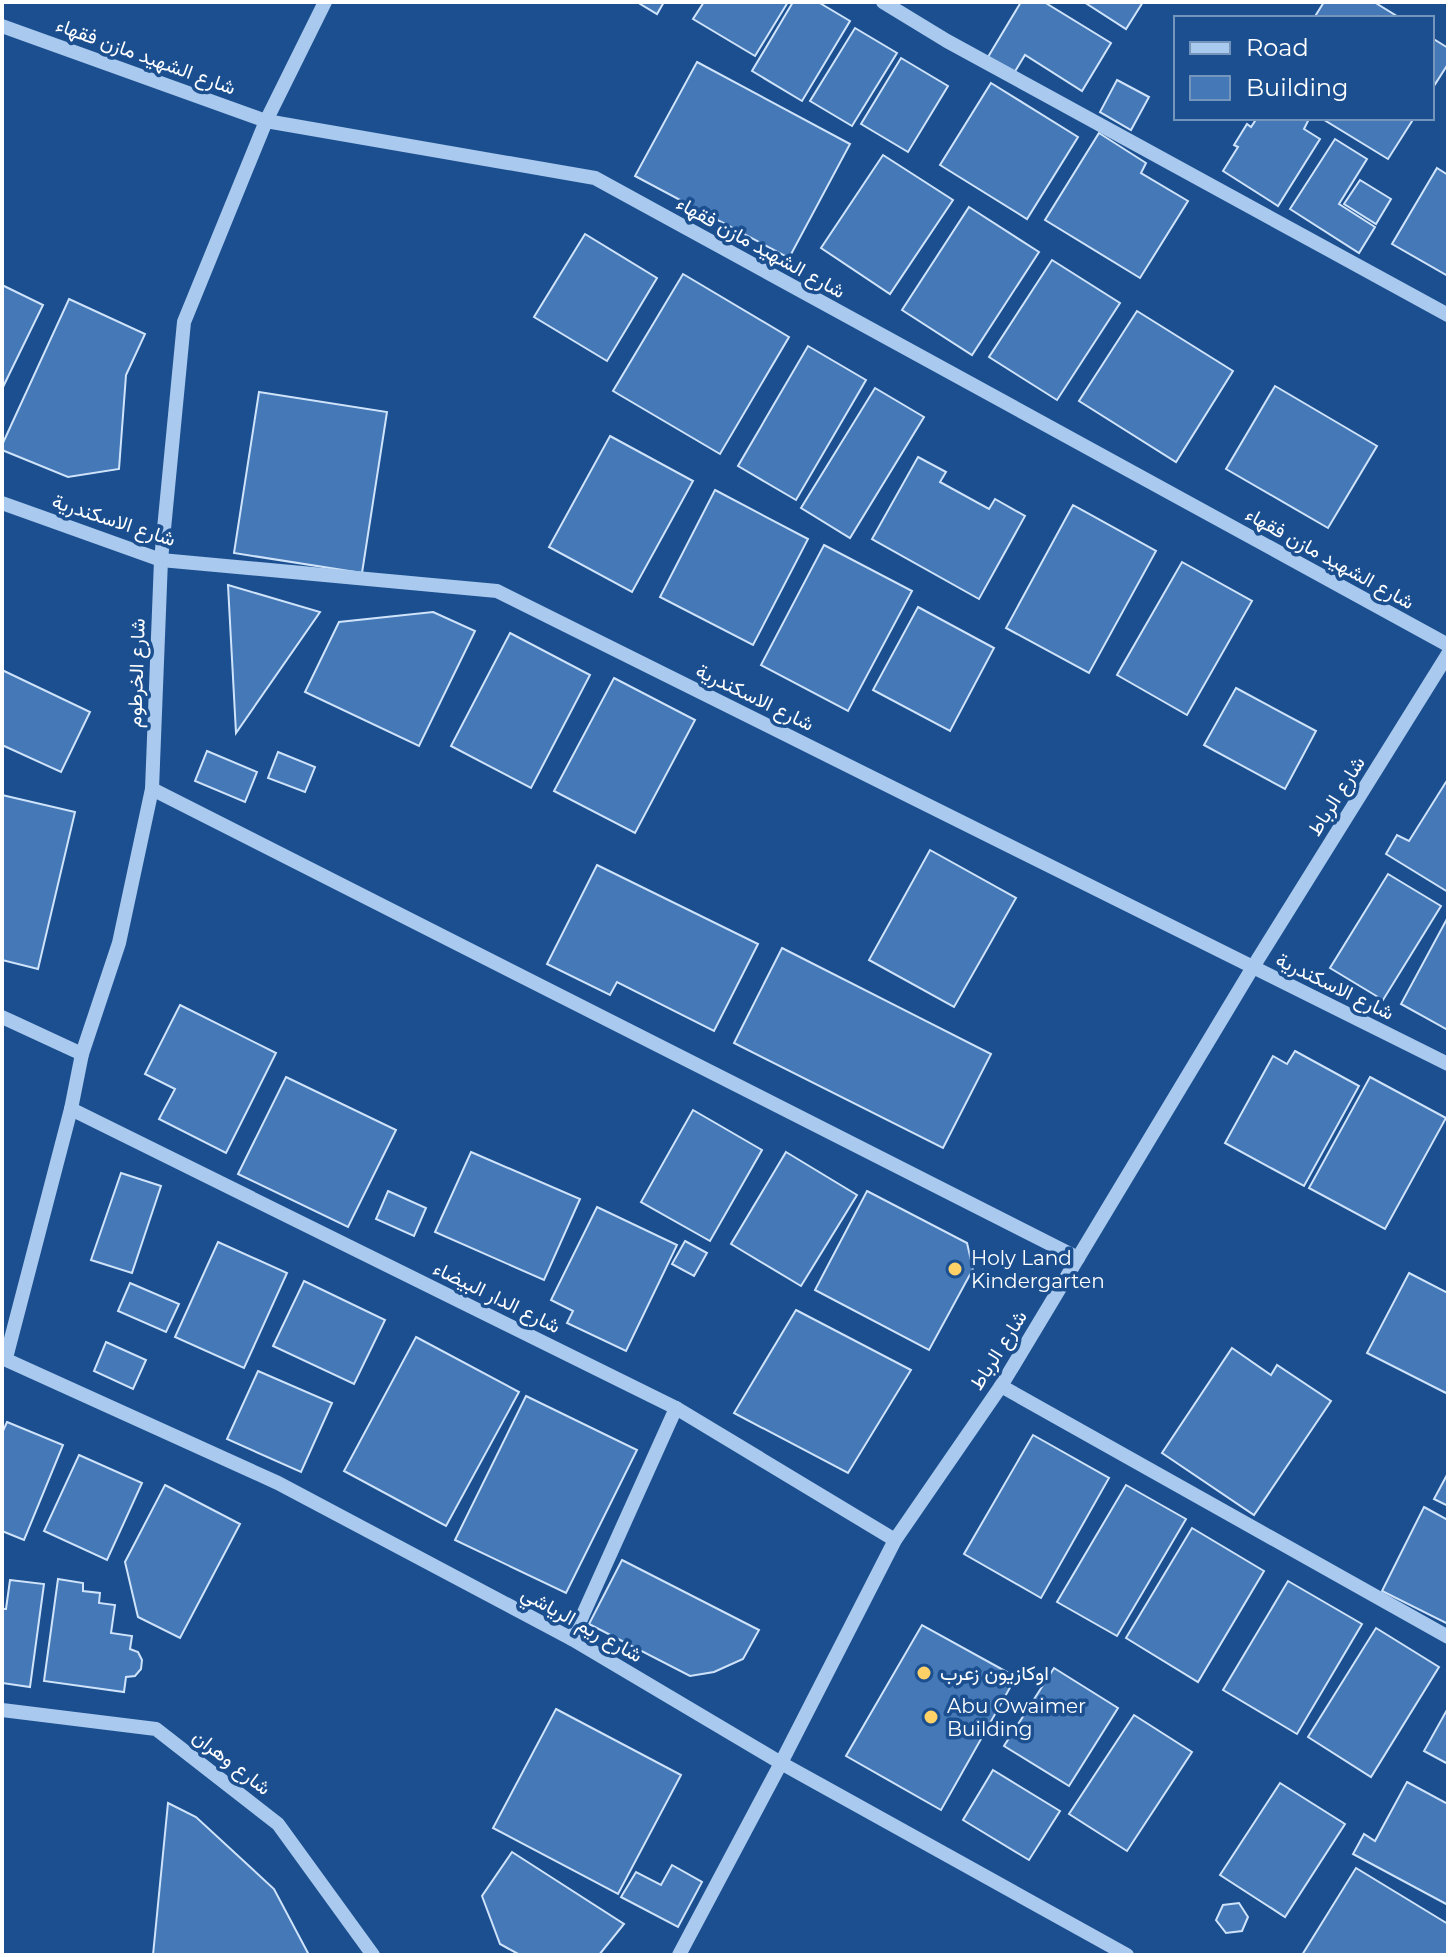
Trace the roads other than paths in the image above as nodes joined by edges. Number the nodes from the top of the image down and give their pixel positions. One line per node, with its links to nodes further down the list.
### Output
1 (325, 2): 4 (street, شارع الخرطوم)
2 (883, 2): 5 (street)
3 (2, 26): 4 (street, شارع الشهيد مازن فقهاء)
4 (266, 121): 7 (street, شارع الخرطوم); 8 (street, شارع الشهيد مازن فقهاء)
5 (1448, 315)
6 (2, 503): 7 (street, شارع الاسكندرية)
7 (161, 560): 10 (street, شارع الخرطوم); 11 (street, شارع الاسكندرية)
8 (1448, 645)
9 (1448, 654): 11 (street, شارع الرباط)
10 (152, 789): 13 (street, شارع الخرطوم); 16 (street)
11 (1253, 967): 14 (street, شارع الاسكندرية); 16 (street, شارع الرباط)
12 (2, 1017): 13 (street)
13 (82, 1054): 15 (street, شارع الخرطوم)
14 (1448, 1064)
15 (71, 1109): 17 (street, شارع الخرطوم); 19 (street, شارع الدار البيضاء)
16 (1078, 1258): 18 (street, شارع الرباط)
17 (4, 1358): 22 (street, شارع ريم الرياشي)
18 (1001, 1386): 20 (street, شارع الرباط); 21 (street)
19 (676, 1408): 20 (street, شارع الدار البيضاء); 22 (street)
20 (895, 1540): 24 (street, شارع الرباط)
21 (1448, 1637)
22 (572, 1639): 24 (street, شارع ريم الرياشي)
23 (2, 1710): 25 (street, شارع وهران)
24 (781, 1763): 26 (street, شارع الرباط); 27 (street, شارع ريم الرياشي)
25 (373, 1955)
26 (679, 1955)
27 (1127, 1955)

